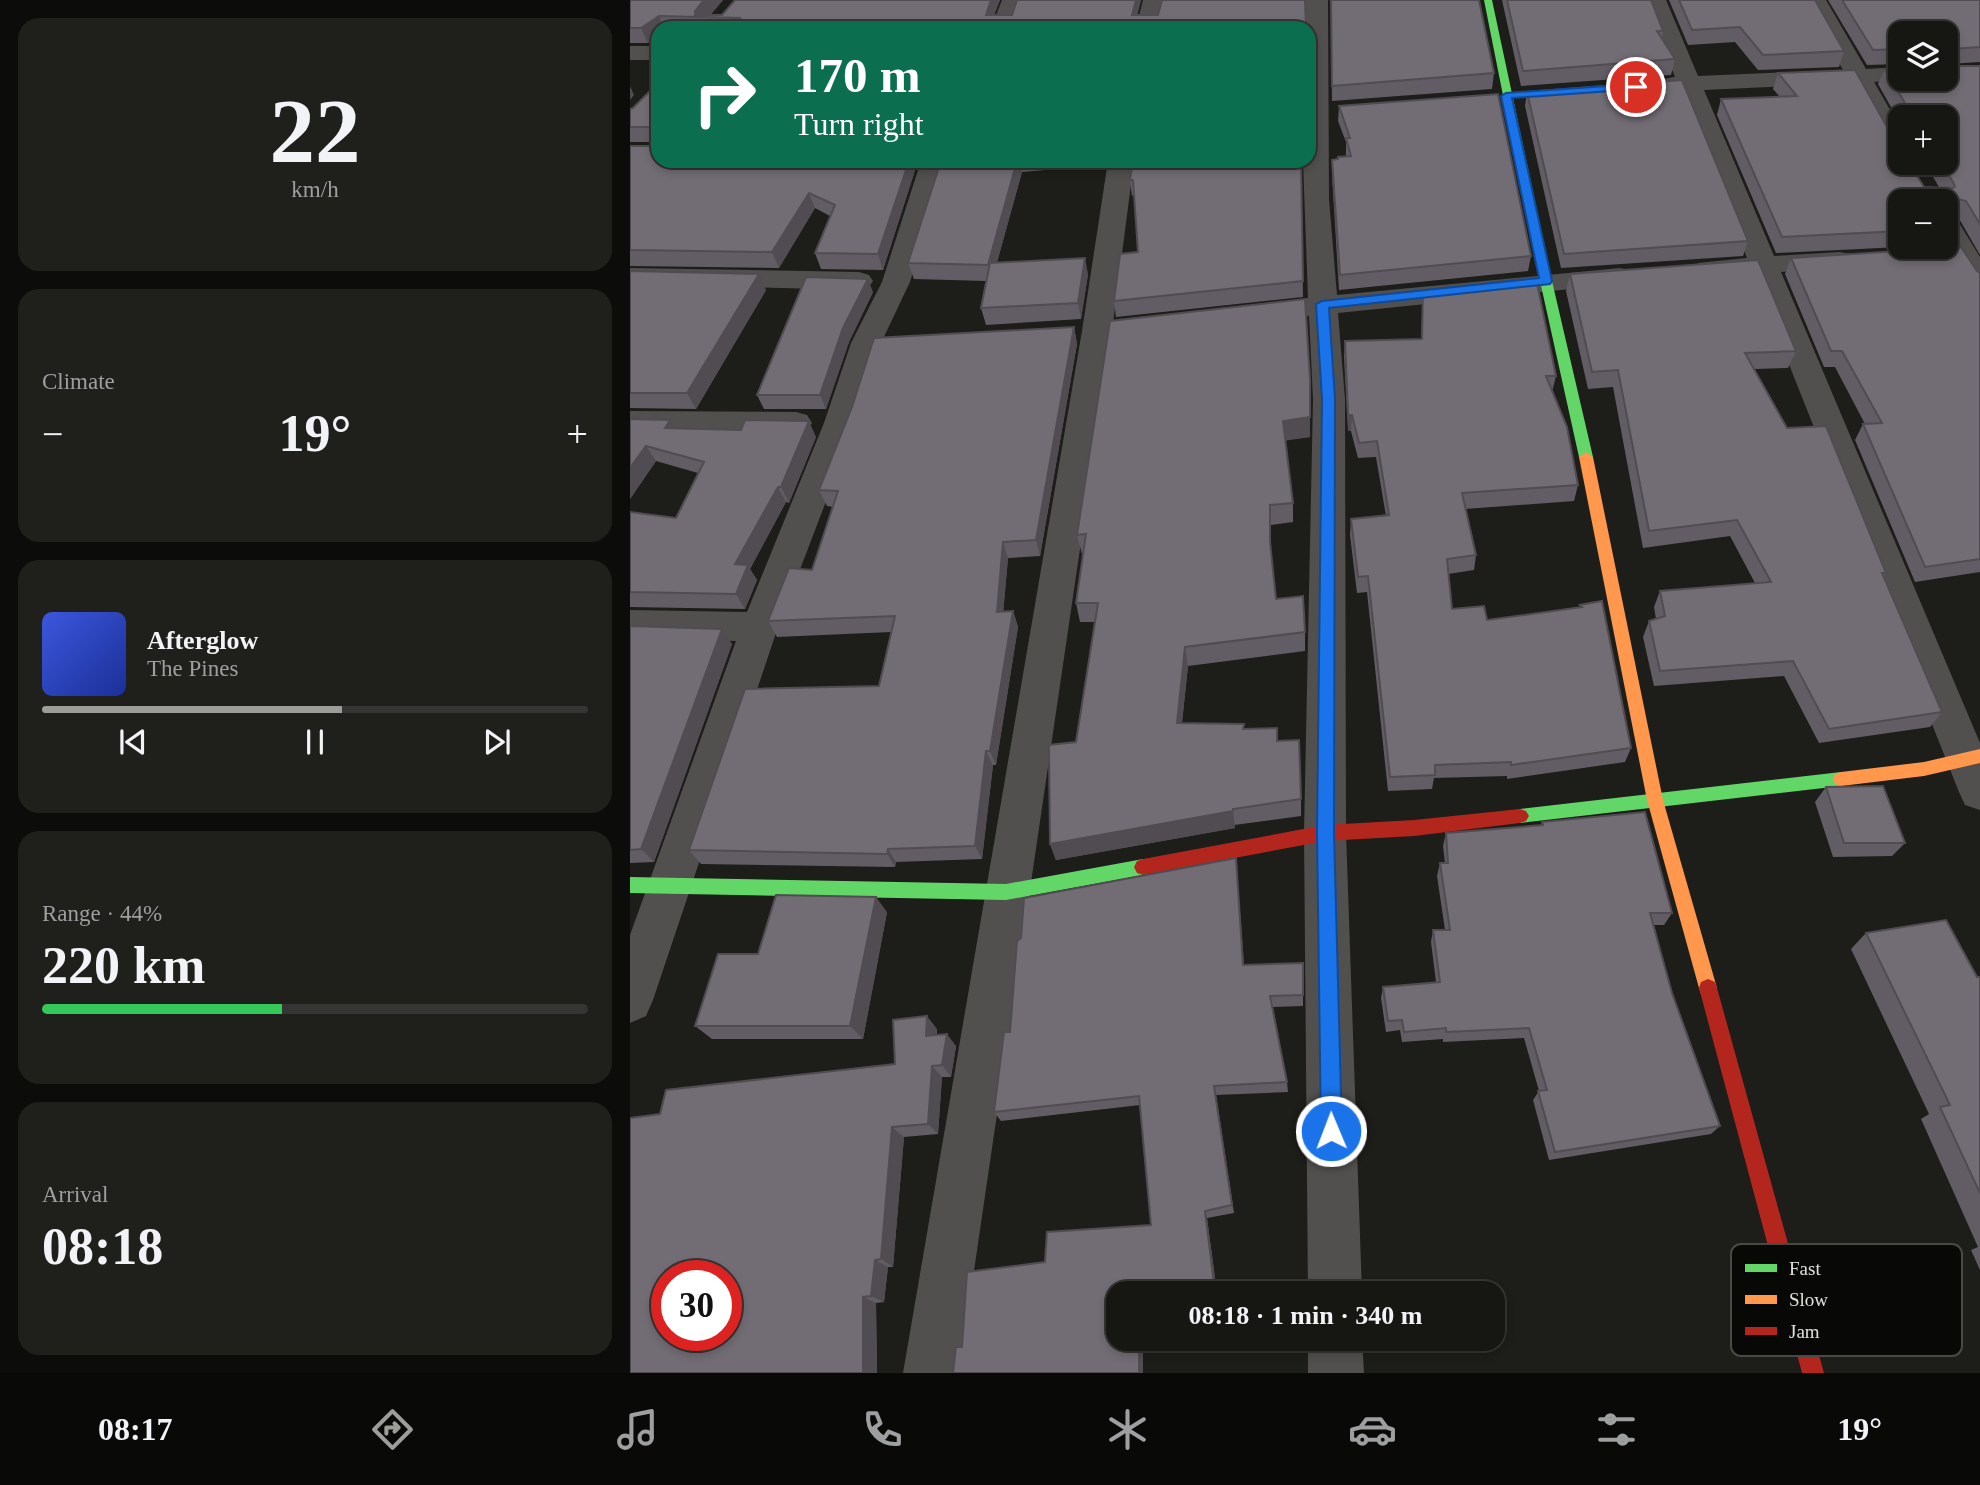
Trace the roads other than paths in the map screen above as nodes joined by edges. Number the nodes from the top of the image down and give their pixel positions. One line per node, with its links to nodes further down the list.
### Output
1 (1013, 0): 7 (street)
2 (1154, 0): 8 (street)
3 (1317, 0): 18 (street)
4 (1488, 0): 16 (street)
5 (1655, 0): 13 (street)
6 (1815, 0): 12 (street)
7 (1005, 21)
8 (1149, 21)
9 (630, 53): 10 (street)
10 (651, 53)
11 (1888, 75): 12 (street)
12 (1857, 76): 13 (street); 19 (street)
13 (1688, 83): 14 (street); 24 (street)
14 (1636, 87)
15 (1532, 94): 16 (street)
16 (1506, 96): 17 (street); 29 (street)
17 (1479, 98)
18 (1324, 112): 31 (street)
19 (1888, 128)
20 (932, 168): 30 (street)
21 (1120, 168): 42 (street)
22 (1870, 257): 24 (street)
23 (1957, 259): 28 (street)
24 (1764, 265): 25 (street); 37 (street)
25 (1682, 271)
26 (1641, 274): 29 (street)
27 (630, 276): 30 (street)
28 (1980, 280)
29 (1546, 281): 31 (street); 39 (street)
30 (896, 282): 34 (street)
31 (1322, 304): 32 (street); 40 (street)
32 (1269, 311)
33 (630, 422): 34 (street)
34 (841, 423): 36 (street)
35 (630, 624): 36 (street)
36 (760, 627): 41 (street)
37 (1973, 757): 38 (street); 39 (street)
38 (1980, 792)
39 (1656, 800): 40 (street); 44 (street)
40 (1325, 833): 42 (street); 45 (street)
41 (650, 886): 42 (street); 43 (street)
42 (1006, 892): 48 (street)
43 (630, 1000)
44 (1779, 1244)
45 (1335, 1281)
46 (1335, 1351): 49 (street)
47 (1809, 1356): 50 (street)
48 (931, 1373)
49 (1336, 1373)
50 (1813, 1373)

